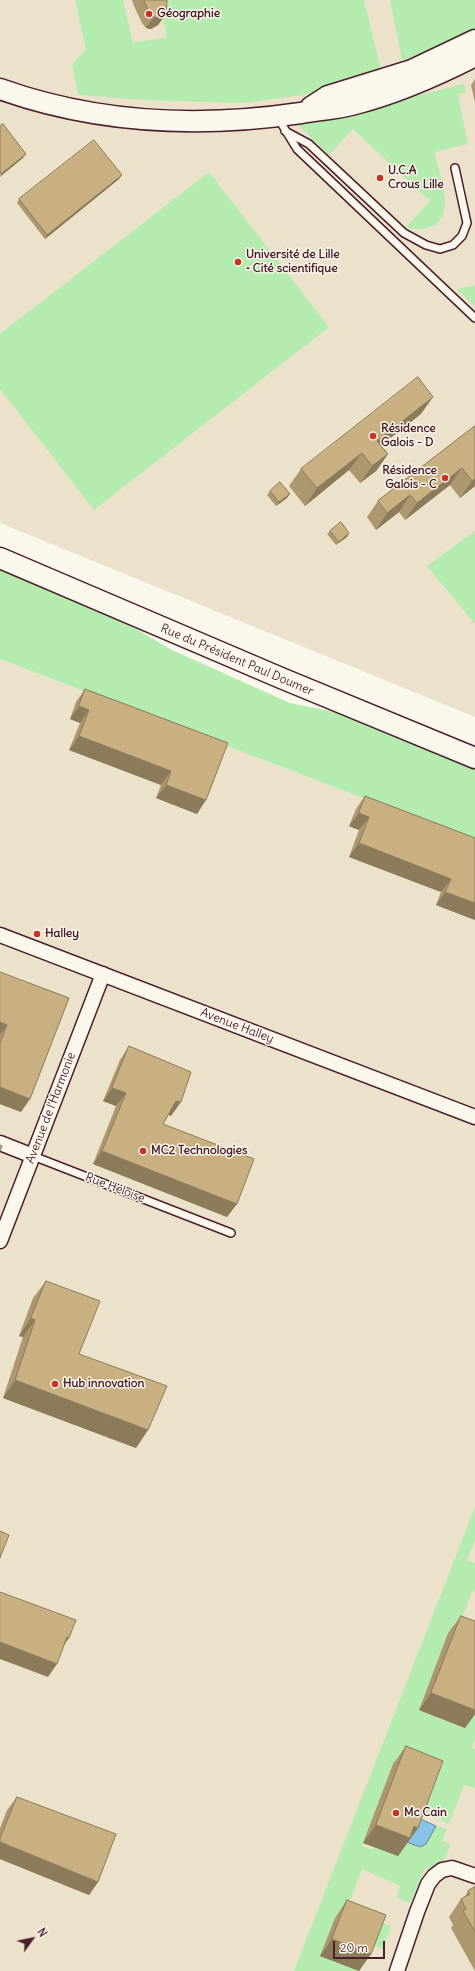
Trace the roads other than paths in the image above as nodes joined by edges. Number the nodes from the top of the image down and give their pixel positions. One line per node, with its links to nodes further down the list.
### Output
1 (475, 40): 4 (street)
2 (475, 56): 4 (street)
3 (0, 89): 5 (street)
4 (302, 112): 5 (street)
5 (281, 124): 6 (lane); 7 (lane)
6 (455, 168)
7 (475, 318)
8 (0, 558): 9 (street, Rue du Président Paul Doumer)
9 (475, 758)
10 (0, 935): 11 (street, Avenue Halley)
11 (103, 974): 12 (street, Avenue Halley); 14 (street, Avenue de l'Harmonie)
12 (475, 1117)
13 (0, 1143): 14 (street, Rue Héloise)
14 (33, 1156): 15 (lane, Rue Héloise); 16 (street, Avenue de l'Harmonie)
15 (231, 1233)
16 (0, 1241)
17 (475, 1876): 18 (street)
18 (397, 1971)

